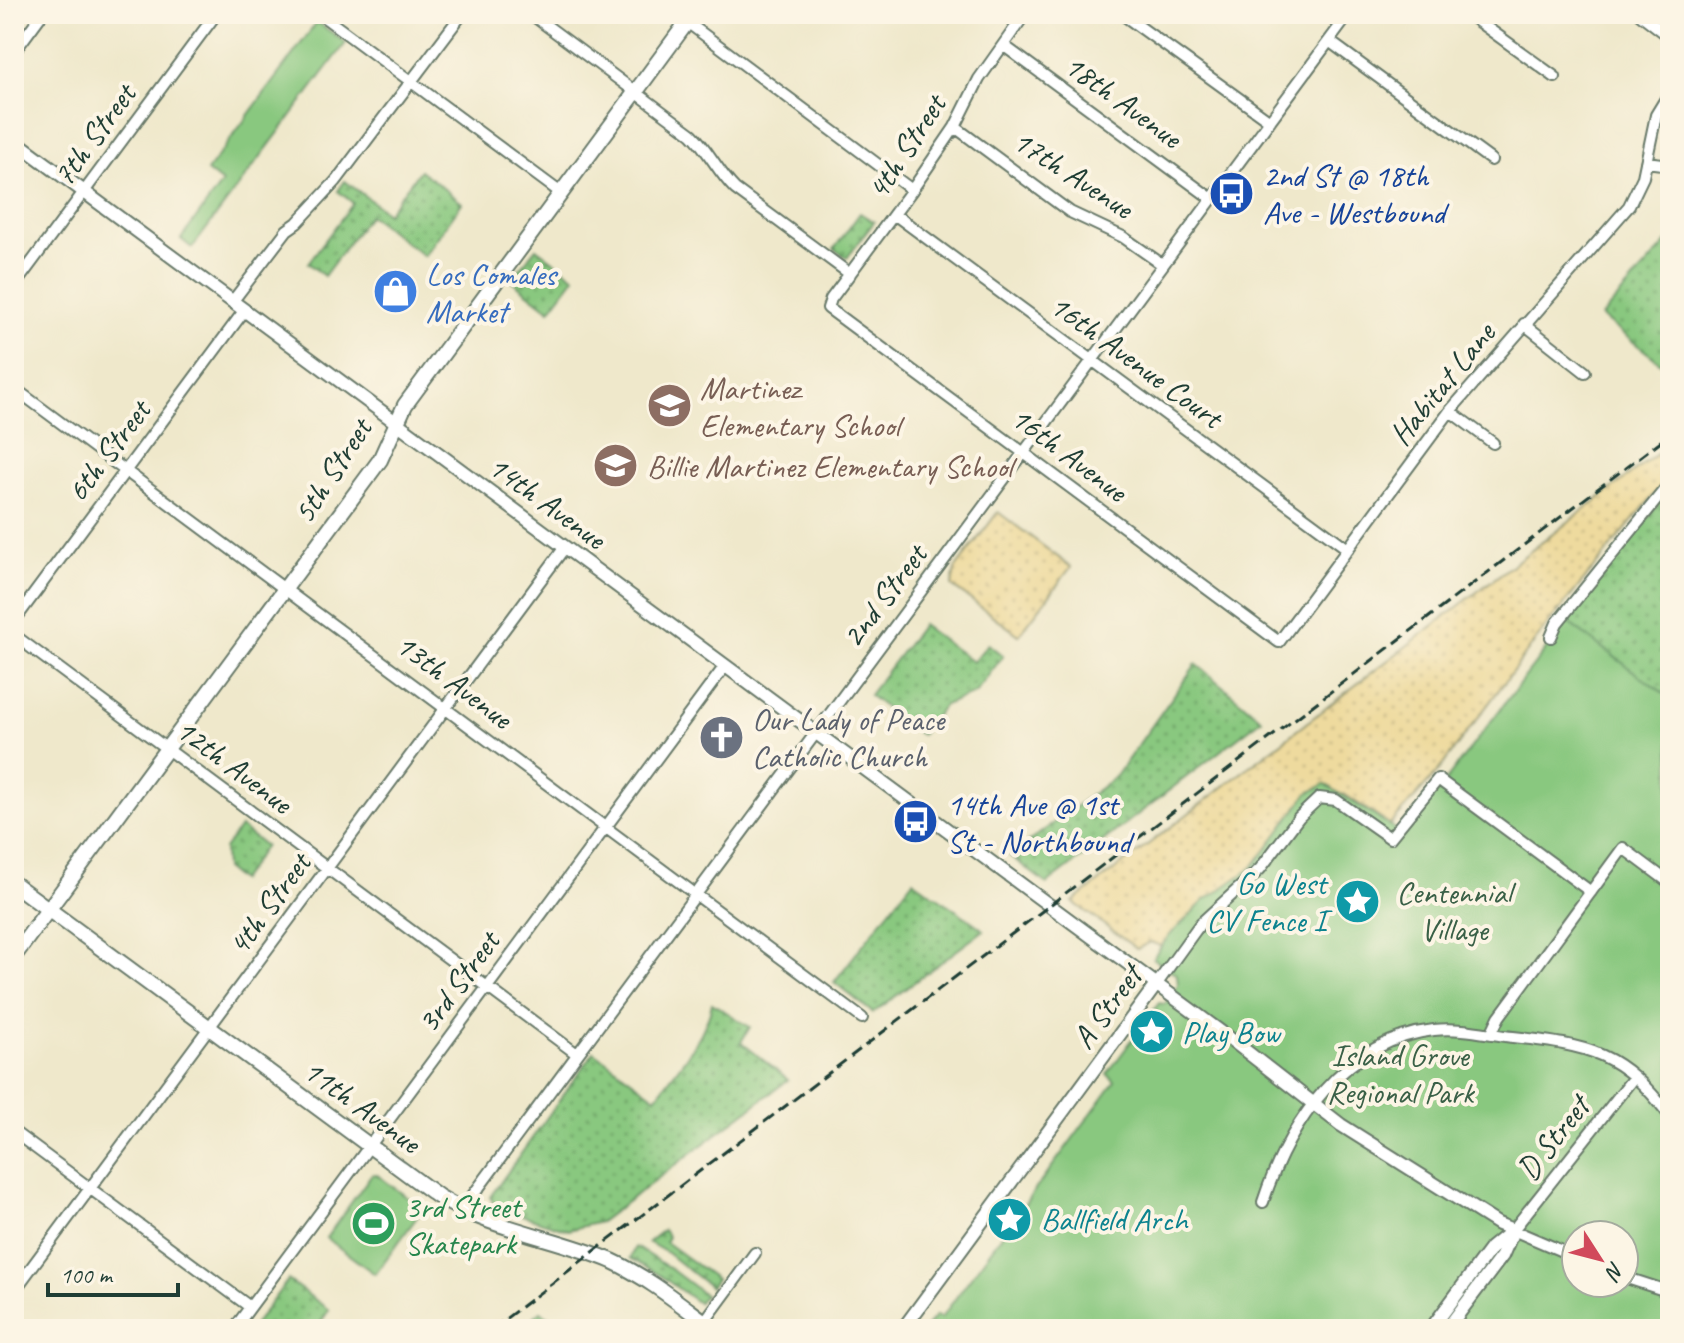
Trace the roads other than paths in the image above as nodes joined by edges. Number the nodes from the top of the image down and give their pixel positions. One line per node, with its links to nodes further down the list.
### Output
1 (42, 14): 17 (street)
2 (216, 14): 29 (street, 7th Street)
3 (320, 14): 19 (street)
4 (462, 14): 19 (street)
5 (531, 14): 20 (street)
6 (1025, 14): 16 (street, 4th Street)
7 (1122, 14): 22 (street)
8 (1325, 14): 13 (street)
9 (1349, 14): 13 (street, 2nd Street)
10 (1468, 14): 18 (street)
11 (1640, 14): 14 (street)
12 (690, 18): 20 (main road, 5th Street); 28 (street)
13 (1341, 25): 15 (street, 2nd Street)
14 (1670, 37)
15 (1329, 41): 22 (street, 2nd Street); 25 (street)
16 (1003, 45): 23 (street, 4th Street); 31 (street, 18th Avenue)
17 (14, 52)
18 (1555, 77)
19 (411, 81): 30 (street); 36 (street)
20 (635, 92): 30 (main road, 5th Street); 34 (street)
21 (1670, 92): 26 (street, Habitat Lane)
22 (1270, 121): 31 (street, 2nd Street)
23 (955, 127): 28 (street, 4th Street); 33 (street, 17th Avenue)
24 (14, 140): 29 (street, 14th Avenue)
25 (1491, 160)
26 (1646, 162): 27 (street); 39 (street, Habitat Lane)
27 (1662, 164)
28 (912, 190): 32 (street, 4th Street)
29 (84, 192): 35 (street, 7th Street); 36 (street, 14th Avenue)
30 (561, 193): 44 (main road, 5th Street)
31 (1212, 199): 33 (street, 2nd Street)
32 (894, 214): 34 (street, 4th Street); 40 (street, 16th Avenue Court)
33 (1163, 265): 40 (street, 2nd Street)
34 (850, 274): 37 (street, 4th Street)
35 (14, 286)
36 (232, 302): 38 (street, 14th Avenue)
37 (828, 308): 46 (street, 16th Avenue)
38 (244, 311): 44 (street, 14th Avenue); 47 (street, 6th Street)
39 (1524, 324): 41 (street); 43 (street, Habitat Lane)
40 (1091, 361): 46 (street, 2nd Street); 50 (street, 16th Avenue Court)
41 (1585, 372)
42 (14, 388): 47 (street, 13th Avenue)
43 (1450, 411): 45 (street); 50 (street, Habitat Lane)
44 (396, 422): 49 (street, 14th Avenue); 51 (main road, 5th Street)
45 (1493, 443)
46 (1024, 454): 55 (street, 16th Avenue); 58 (street, 2nd Street)
47 (126, 470): 51 (street, 13th Avenue); 52 (street, 6th Street)
48 (1670, 483): 54 (street)
49 (565, 547): 56 (street, 14th Avenue); 57 (street, 4th Street)
50 (1348, 549): 55 (street, Habitat Lane)
51 (285, 589): 57 (street, 13th Avenue); 59 (main road, 5th Street)
52 (14, 621)
53 (14, 635): 59 (street, 12th Avenue)
54 (1551, 637)
55 (1279, 642)
56 (725, 666): 58 (street, 14th Avenue); 60 (street, 3rd Street)
57 (446, 708): 60 (street, 13th Avenue); 61 (street, 4th Street)
58 (815, 733): 65 (street, 2nd Street); 68 (street, 14th Avenue)
59 (167, 748): 61 (street, 12th Avenue); 66 (main road, 5th Street)
60 (606, 827): 65 (street, 13th Avenue); 69 (street, 3rd Street)
61 (327, 868): 69 (street, 12th Avenue); 71 (street, 4th Street)
62 (1670, 883): 64 (street)
63 (14, 884): 66 (main road, 11th Avenue)
64 (1591, 892): 68 (street, A Street); 72 (street)
65 (697, 893): 70 (street, 13th Avenue); 73 (street, 2nd Street)
66 (48, 909): 67 (main road, 5th Street); 71 (main road, 11th Avenue)
67 (14, 956)
68 (1156, 985): 75 (street, 14th Avenue); 91 (street, A Street)
69 (487, 987): 73 (street, 12th Avenue); 78 (street, 3rd Street)
70 (862, 1018)
71 (209, 1028): 78 (main road, 11th Avenue); 79 (street, 4th Street)
72 (1491, 1034): 74 (street); 75 (street)
73 (577, 1054): 81 (street, 2nd Street)
74 (1634, 1077): 76 (street); 82 (street, D Street)
75 (1314, 1103): 80 (street); 82 (street, 14th Avenue)
76 (1670, 1116)
77 (14, 1132): 79 (street)
78 (370, 1146): 81 (main road, 11th Avenue); 88 (street, 3rd Street)
79 (89, 1188): 86 (street, 4th Street); 88 (street)
80 (1263, 1202)
81 (462, 1210): 89 (main road, 11th Avenue)
82 (1513, 1230): 83 (street); 92 (street, D Street); 93 (street, D Street)
83 (1560, 1250)
84 (755, 1253): 89 (street)
85 (1640, 1282): 87 (street)
86 (14, 1291)
87 (1670, 1292)
88 (250, 1307): 90 (street, 3rd Street)
89 (706, 1327)
90 (234, 1329)
91 (903, 1329)
92 (1431, 1329)
93 (1447, 1329)

